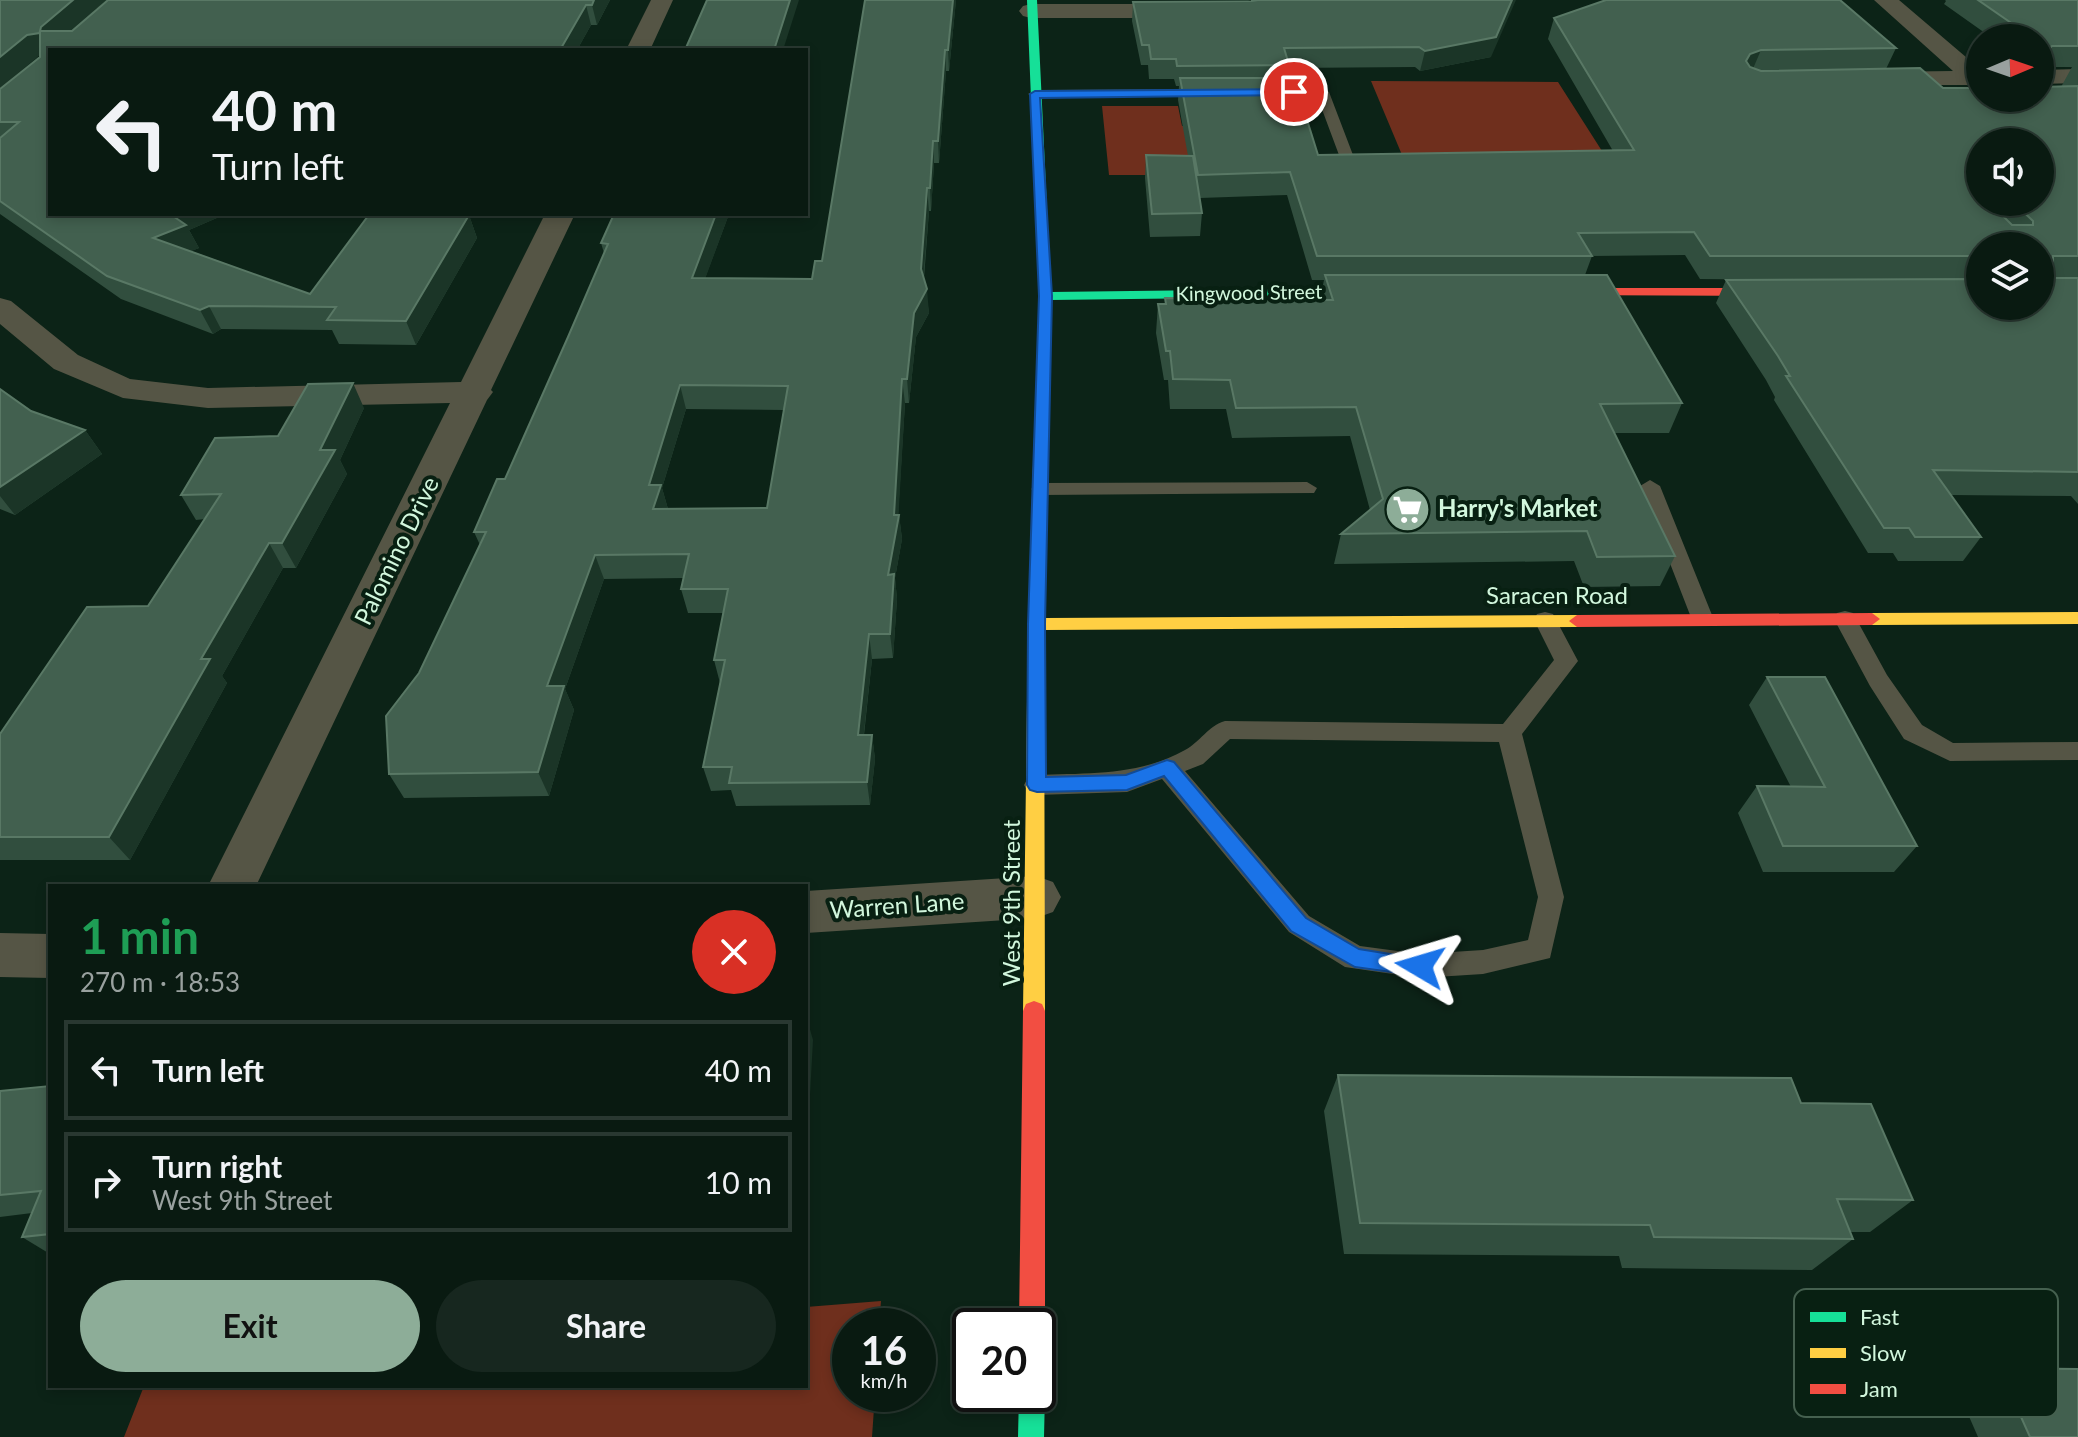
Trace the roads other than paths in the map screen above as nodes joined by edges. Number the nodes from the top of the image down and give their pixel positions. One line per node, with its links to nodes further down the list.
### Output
1 (662, 0): 5 (street)
2 (1300, 0): 4 (street)
3 (1885, 0): 6 (street)
4 (1032, 6): 11 (street, West 9th Street)
5 (639, 48)
6 (1966, 68)
7 (2078, 76): 8 (street)
8 (2054, 77)
9 (1966, 78): 10 (street)
10 (1848, 80)
11 (1035, 94): 12 (lane); 17 (street, West 9th Street)
12 (1346, 155)
13 (559, 216): 19 (street, Palomino Drive)
14 (1402, 292): 17 (street, Kingwood Street)
15 (1544, 292): 16 (street)
16 (1807, 292)
17 (1045, 296): 22 (street, West 9th Street)
18 (0, 308): 19 (street)
19 (476, 392): 32 (street, Palomino Drive)
20 (1650, 486): 26 (lane)
21 (1307, 488): 22 (lane)
22 (1041, 489): 27 (street, West 9th Street)
23 (2078, 618): 24 (street, Saracen Road)
24 (1845, 619): 26 (street, Saracen Road); 29 (lane)
25 (1545, 620): 26 (street, Saracen Road); 27 (street, Saracen Road); 28 (lane)
26 (1703, 620)
27 (1036, 624): 31 (street, West 9th Street)
28 (1509, 733): 30 (lane); 30 (lane)
29 (2078, 751)
30 (1167, 767): 31 (lane)
31 (1037, 785): 33 (street, West 9th Street)
32 (233, 884)
33 (1036, 897): 34 (street, Warren Lane); 37 (street, West 9th Street)
34 (808, 912)
35 (0, 955): 36 (street)
36 (48, 956)
37 (1032, 1308)
38 (1032, 1412): 39 (street)
39 (1031, 1437)

